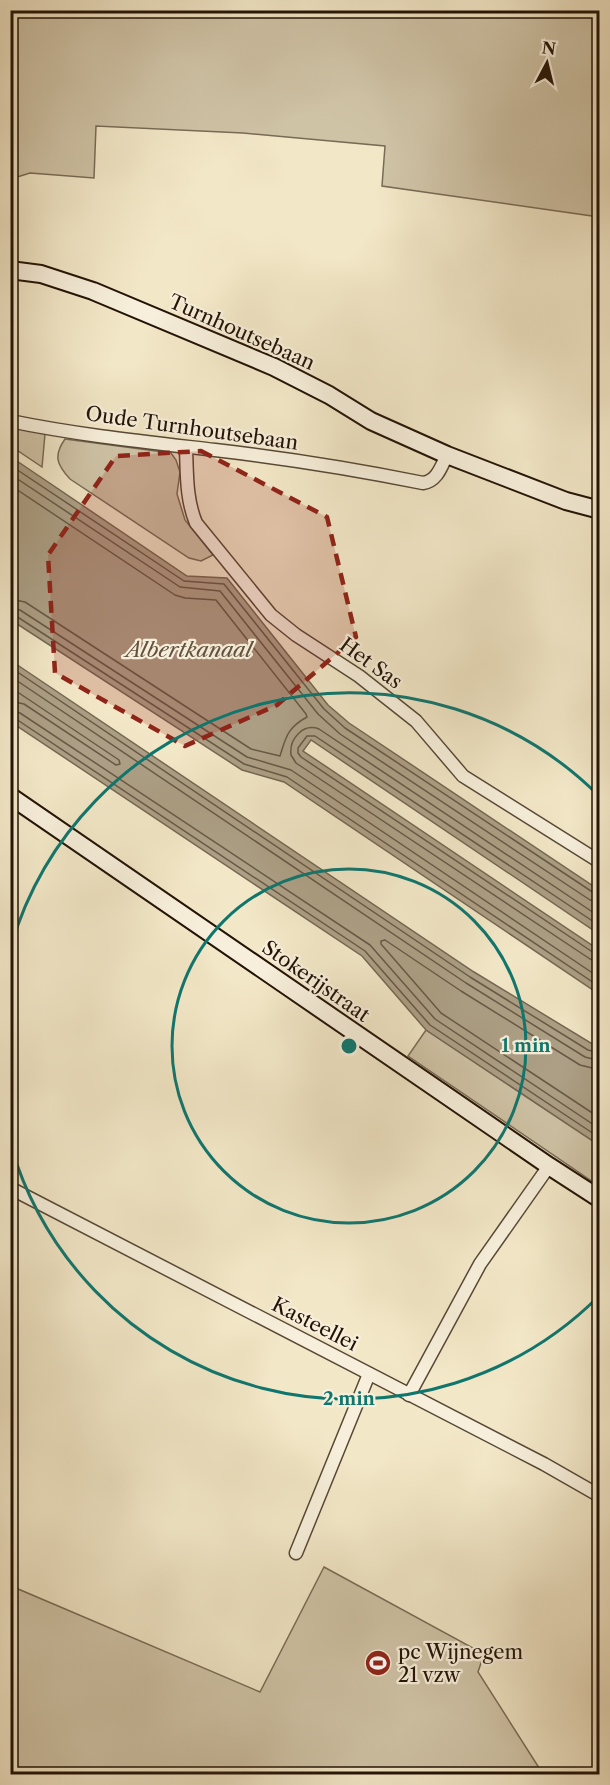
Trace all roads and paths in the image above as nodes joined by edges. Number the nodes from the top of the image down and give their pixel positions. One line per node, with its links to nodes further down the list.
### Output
1 (10, 270): 4 (street, Turnhoutsebaan)
2 (10, 421): 3 (street, Oude Turnhoutsebaan)
3 (186, 448): 4 (street, Oude Turnhoutsebaan); 7 (street, Het Sas)
4 (447, 455): 5 (street, Turnhoutsebaan)
5 (600, 510)
6 (10, 796): 8 (street, Stokerijstraat)
7 (600, 862)
8 (549, 1166): 10 (street, Stokerijstraat); 12 (street)
9 (10, 1188): 11 (street, Kasteellei)
10 (600, 1199)
11 (369, 1374): 12 (street, Kasteellei); 14 (street)
12 (410, 1395): 13 (street, Kasteellei)
13 (600, 1496)
14 (296, 1553)

